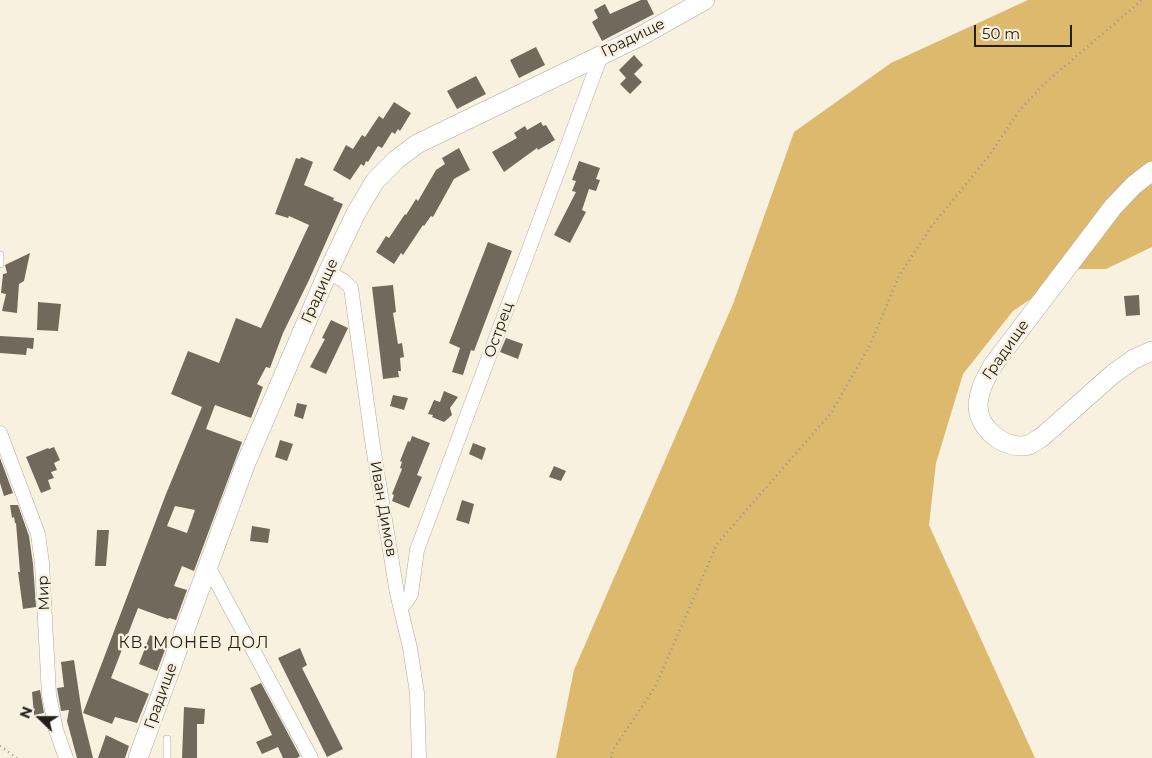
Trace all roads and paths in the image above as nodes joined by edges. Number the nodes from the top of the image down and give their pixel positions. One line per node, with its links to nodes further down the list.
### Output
1 (705, 0): 3 (street, Градище)
2 (1142, 0): 20 (path)
3 (602, 53): 7 (street, Градище); 11 (street, Острец)
4 (1152, 171): 8 (street, Градище)
5 (0, 255): 6 (lane)
6 (0, 264)
7 (328, 272): 10 (street, Градище); 11 (street, Иван Димов)
8 (1152, 351)
9 (0, 432): 15 (street, Мир)
10 (209, 568): 16 (street, Градище); 18 (street)
11 (401, 607): 19 (street, Иван Димов)
12 (167, 739): 17 (lane)
13 (0, 746): 14 (path)
14 (17, 758)
15 (66, 758)
16 (138, 758)
17 (168, 758)
18 (311, 758)
19 (419, 758)
20 (611, 758)

